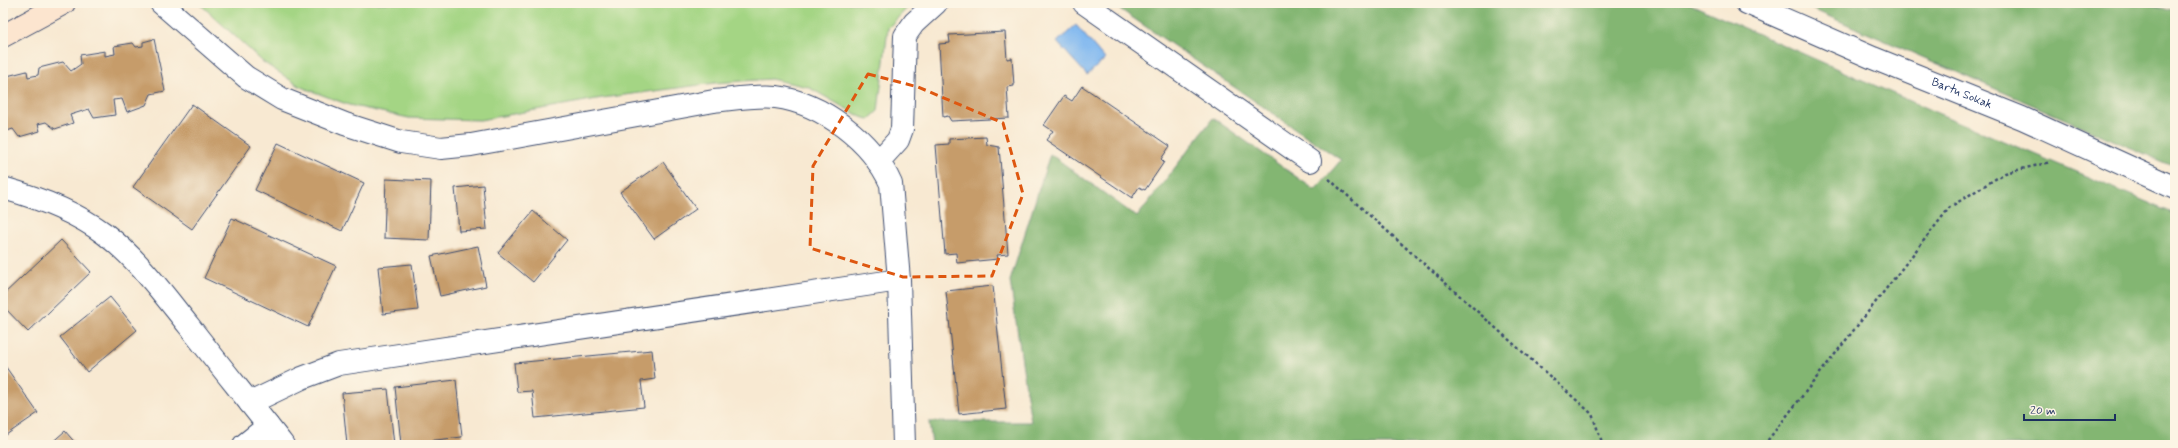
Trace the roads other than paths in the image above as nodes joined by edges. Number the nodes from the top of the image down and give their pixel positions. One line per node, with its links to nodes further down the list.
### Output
1 (64, 3): 6 (main road)
2 (161, 3): 8 (street)
3 (936, 3): 8 (street)
4 (1084, 3): 7 (street)
5 (1747, 3): 10 (street, Bartu Sokak)
6 (3, 36)
7 (1310, 161)
8 (878, 162): 11 (street)
9 (3, 188): 12 (street)
10 (2175, 188)
11 (899, 280): 12 (street); 16 (street)
12 (250, 403): 13 (street)
13 (268, 426): 14 (street); 15 (street)
14 (244, 445)
15 (284, 445)
16 (904, 445)

